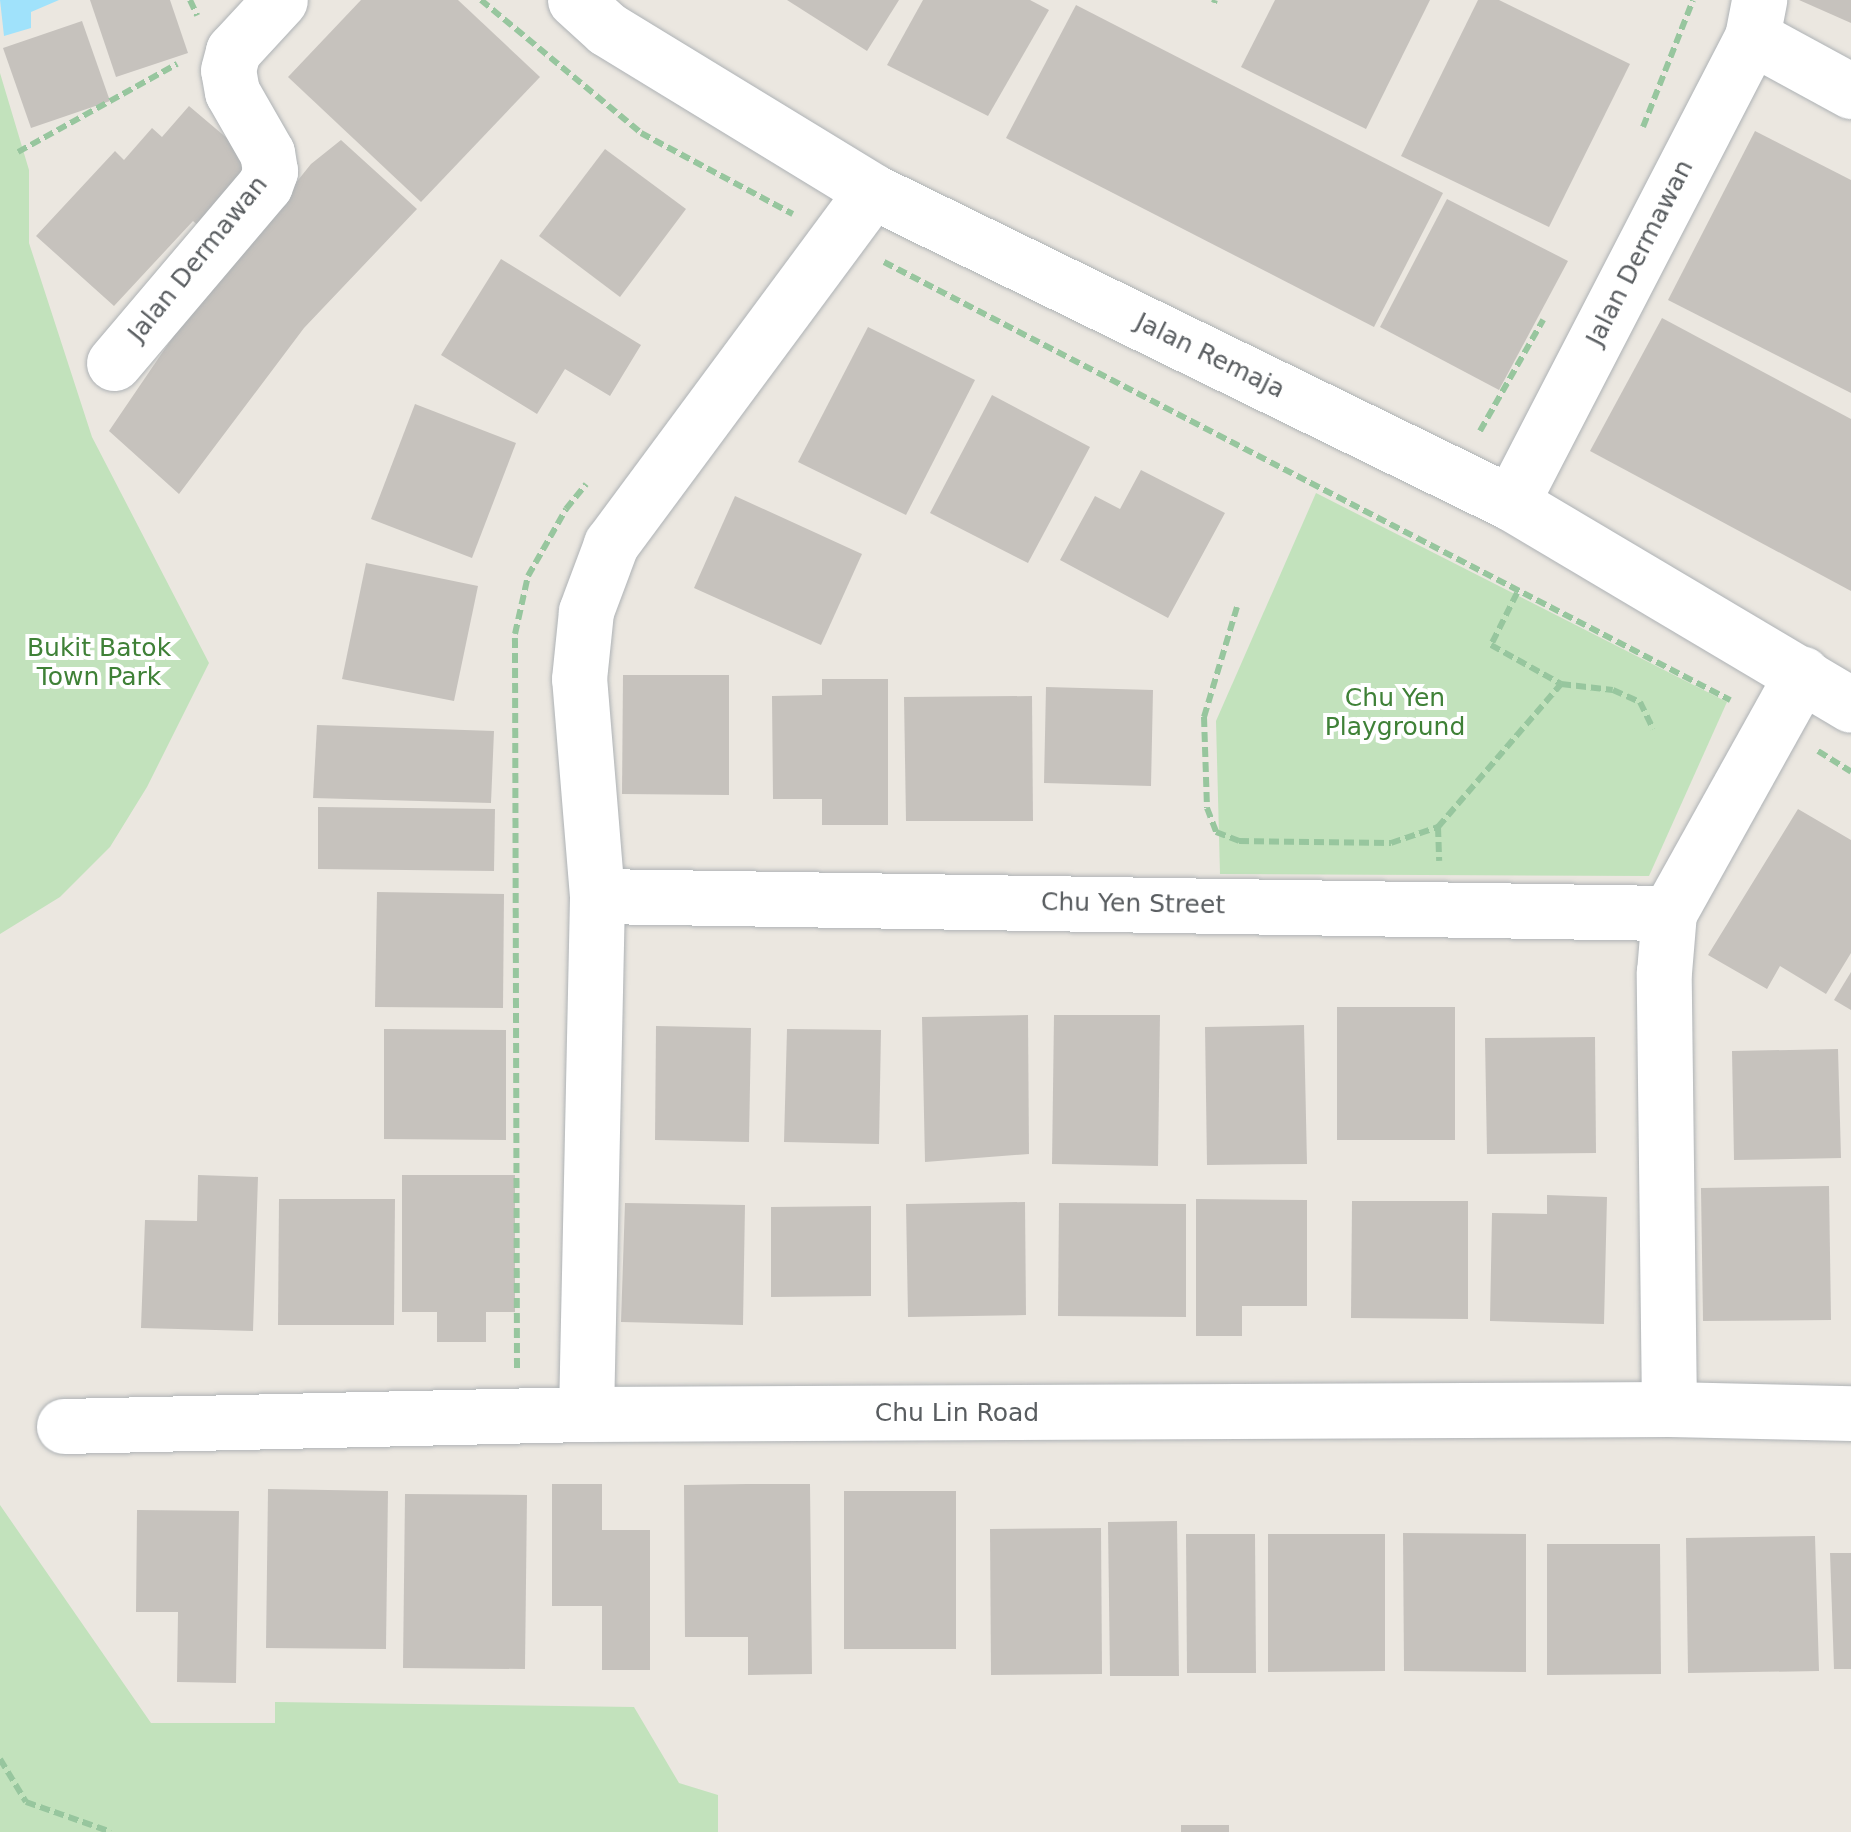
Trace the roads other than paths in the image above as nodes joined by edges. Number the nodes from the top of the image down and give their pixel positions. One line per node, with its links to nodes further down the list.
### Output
1 (280, 0): 6 (street, Jalan Dermawan)
2 (575, 0): 5 (street, Jalan Remaja)
3 (1755, 19): 4 (street); 7 (street, Jalan Dermawan)
4 (1851, 91)
5 (872, 191): 7 (street, Jalan Remaja); 10 (street)
6 (114, 363)
7 (1510, 504): 8 (street, Jalan Remaja)
8 (1802, 674): 9 (street, Jalan Remaja); 11 (street)
9 (1851, 705)
10 (597, 896): 11 (street, Chu Yen Street); 14 (street)
11 (1669, 913): 12 (street)
12 (1668, 1409): 13 (street, Chu Lin Road); 14 (street, Chu Lin Road)
13 (1851, 1413)
14 (586, 1414): 15 (street, Chu Lin Road)
15 (64, 1426)

